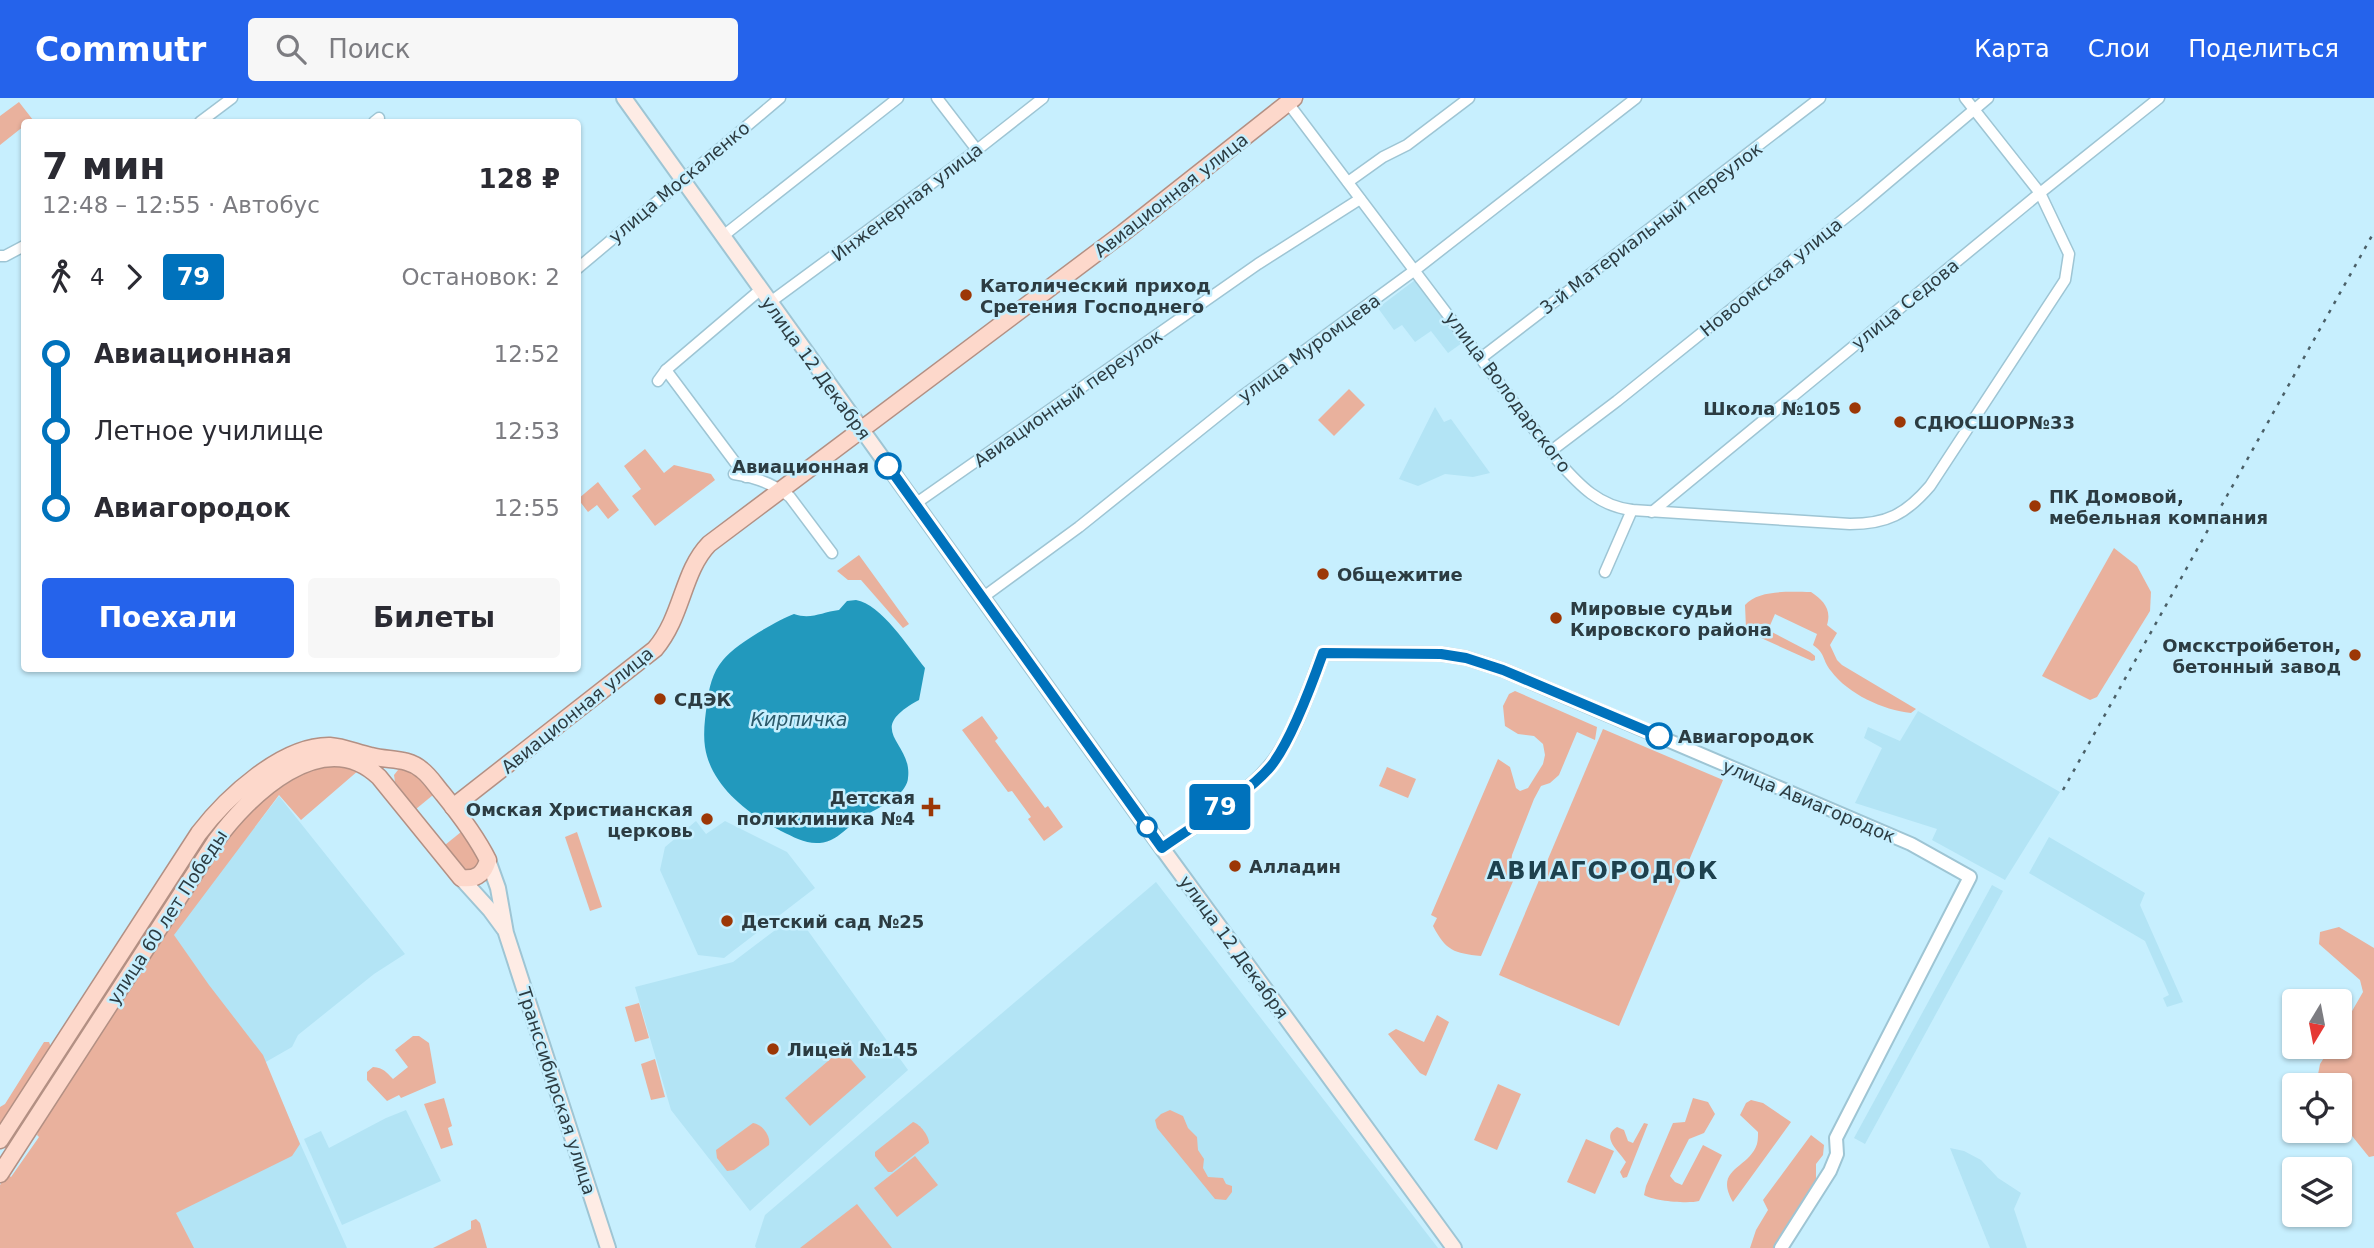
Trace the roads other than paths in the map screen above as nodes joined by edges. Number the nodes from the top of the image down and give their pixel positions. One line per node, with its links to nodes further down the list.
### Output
1 (232, 98): 15 (street)
2 (780, 98): 17 (street, улица Москаленко)
3 (898, 98): 21 (street)
4 (937, 98): 16 (street)
5 (1043, 98): 16 (street, Инженерная улица)
6 (1469, 98): 18 (street)
7 (1636, 98): 25 (street, улица Муромцева)
8 (1821, 98): 27 (street, 3-й Материальный переулок)
9 (1965, 98): 14 (street, улица Володарского)
10 (1987, 98): 14 (street, Новоомская улица)
11 (2159, 98): 19 (street, улица Седова)
12 (626, 99): 17 (main road, улица 12 Декабря)
13 (1289, 100): 18 (street, улица Володарского); 30 (main road, Авиационная улица)
14 (1973, 109): 19 (street, улица Володарского); 31 (street, Новоомская улица)
15 (204, 119)
16 (977, 150): 26 (street, Инженерная улица)
17 (682, 179): 21 (main road, улица 12 Декабря); 24 (street, улица Москаленко)
18 (1348, 183): 20 (street, улица Володарского)
19 (2040, 193): 37 (street, улица Седова); 37 (street, улица Володарского)
20 (1360, 199): 25 (street, улица Володарского); 35 (street, Авиационный переулок)
21 (723, 236): 26 (main road, улица 12 Декабря)
22 (21, 248): 23 (street)
23 (0, 256)
24 (581, 265)
25 (1415, 270): 27 (street, улица Володарского); 40 (street, улица Муромцева)
26 (765, 296): 28 (street, Инженерная улица); 30 (main road, улица 12 Декабря)
27 (1481, 358): 31 (street, улица Володарского)
28 (666, 370): 29 (street, Инженерная улица); 33 (street)
29 (658, 381)
30 (862, 430): 34 (main road, Авиационная улица); 35 (main road, улица 12 Декабря)
31 (1551, 451): 36 (street, улица Володарского)
32 (734, 474): 33 (street)
33 (746, 477): 34 (street)
34 (781, 490): 38 (street); 43 (main road, Авиационная улица)
35 (915, 504): 40 (main road, улица 12 Декабря)
36 (1632, 510): 37 (street, улица Володарского); 39 (street)
37 (1652, 512)
38 (832, 553)
39 (1605, 572)
40 (982, 598): 44 (main road, улица 12 Декабря)
41 (408, 762): 42 (main road); 43 (main road); 48 (main road, улица 60 лет Победы)
42 (389, 789): 46 (main road, улица 60 лет Победы); 49 (main road, улица 60 лет Победы)
43 (453, 807): 45 (main road)
44 (1162, 848): 53 (main road, улица 12 Декабря); 54 (street, улица Авиагородок)
45 (488, 860): 46 (main road); 47 (main road)
46 (461, 878): 47 (main road, улица 60 лет Победы)
47 (506, 933): 52 (main road, Транссибирская улица)
48 (123, 949): 49 (main road); 50 (main road, улица 60 лет Победы)
49 (139, 960): 51 (main road, улица 60 лет Победы)
50 (0, 1140)
51 (0, 1174)
52 (608, 1248)
53 (1454, 1248)
54 (1781, 1248)

